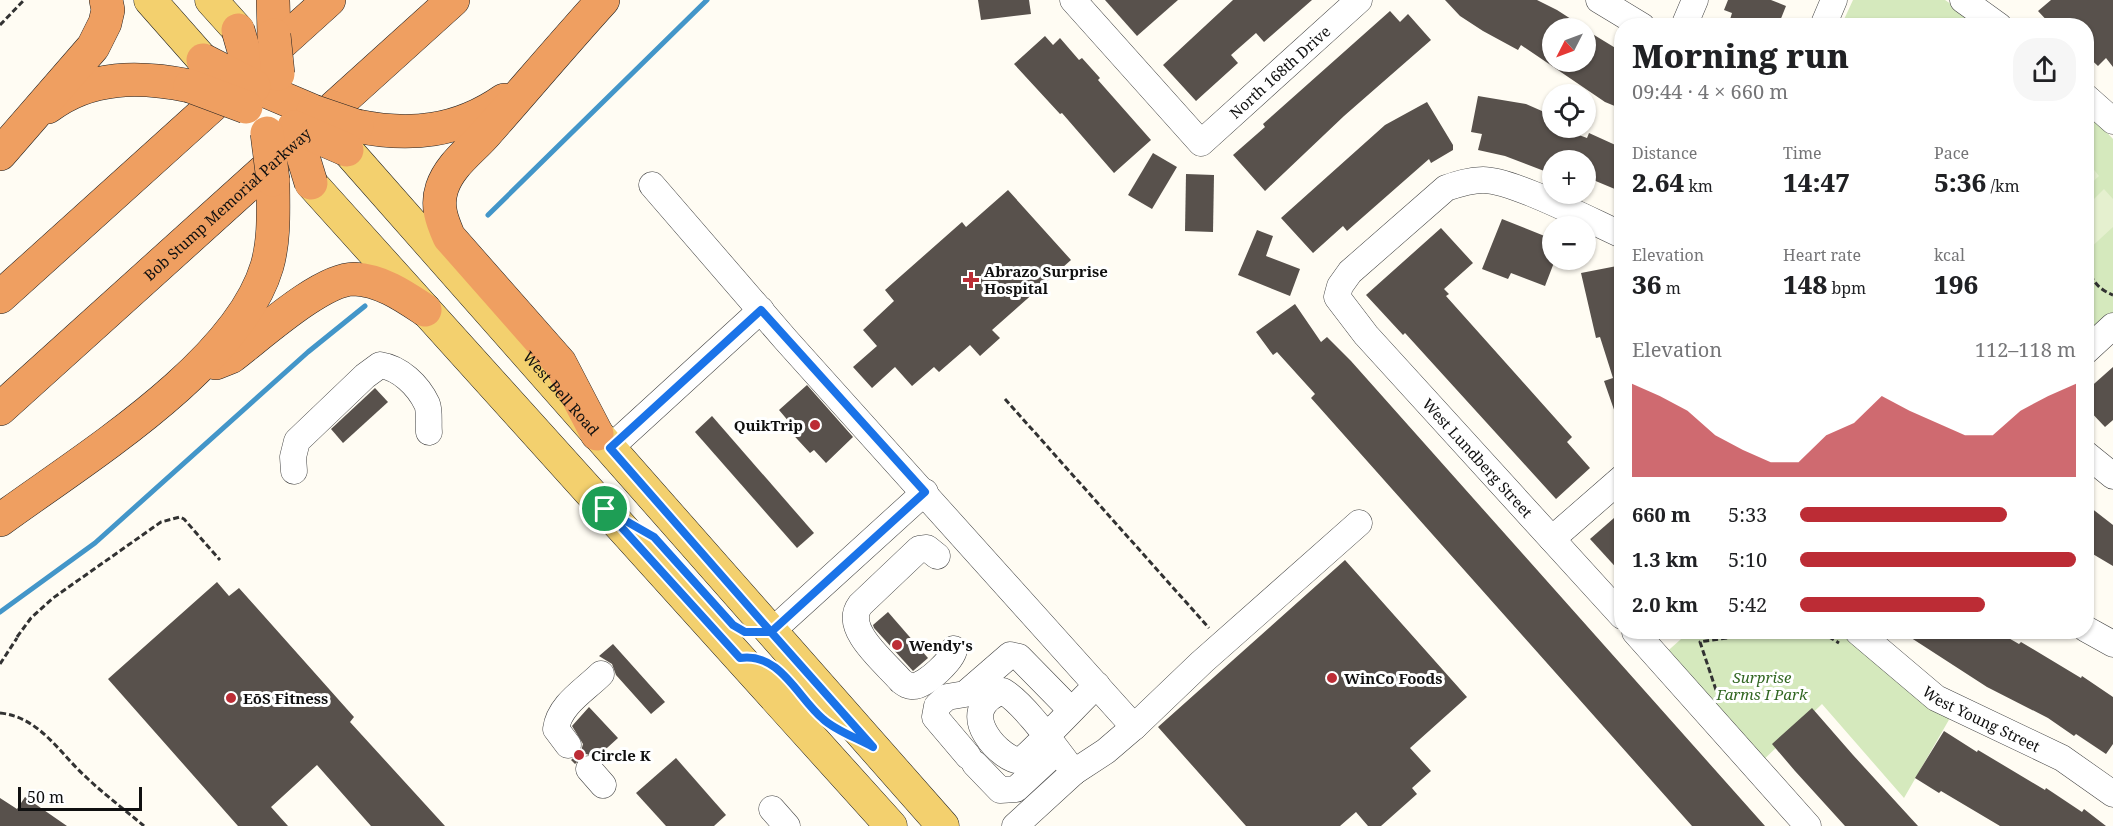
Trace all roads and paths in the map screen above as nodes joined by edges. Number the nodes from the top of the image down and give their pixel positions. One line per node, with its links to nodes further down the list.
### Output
1 (24, 0): 17 (path)
2 (106, 0): 23 (highway)
3 (150, 0): 19 (main road)
4 (211, 0): 18 (main road)
5 (273, 0): 22 (highway, bridge)
6 (329, 0): 32 (highway)
7 (453, 0): 39 (highway, Bob Stump Memorial Parkway)
8 (603, 0): 20 (highway)
9 (1073, 0): 10 (street, North 168th Drive)
10 (1359, 0)
11 (1599, 0): 14 (street)
12 (1695, 0): 15 (street)
13 (1834, 0): 16 (street)
14 (1629, 18)
15 (1687, 18)
16 (1826, 18)
17 (0, 25)
18 (238, 30): 22 (highway, bridge)
19 (203, 60): 22 (highway, bridge)
20 (527, 83): 25 (highway); 41 (highway)
21 (2094, 104): 24 (street)
22 (275, 107): 23 (highway, bridge); 25 (highway, bridge); 27 (highway, bridge); 37 (highway, bridge)
23 (35, 117): 26 (highway)
24 (2113, 121)
25 (358, 140): 41 (main road, West Bell Road)
26 (0, 154)
27 (311, 183): 33 (main road)
28 (652, 185): 34 (street)
29 (1614, 231): 50 (street, West Lundberg Street)
30 (2094, 282): 31 (path)
31 (2113, 295)
32 (0, 297)
33 (425, 310): 37 (highway); 47 (main road)
34 (761, 310): 41 (street); 46 (street)
35 (2113, 326): 36 (street)
36 (2094, 344)
37 (193, 374): 48 (highway)
38 (1005, 399): 59 (path)
39 (0, 409)
40 (429, 432): 43 (street)
41 (604, 441): 54 (main road, West Bell Road)
42 (2094, 461): 44 (street)
43 (294, 471)
44 (2113, 476)
45 (1614, 485): 50 (street)
46 (925, 492): 54 (street); 65 (street)
47 (605, 509): 54 (main road); 62 (main road)
48 (0, 520)
49 (1359, 523): 59 (street)
50 (1552, 539): 53 (street, West Lundberg Street)
51 (937, 556): 61 (street)
52 (220, 560): 63 (path)
53 (1614, 607)
54 (771, 632): 72 (main road, West Bell Road)
55 (2094, 633): 60 (street)
56 (1641, 639): 68 (street)
57 (1713, 639): 68 (path)
58 (1866, 639): 74 (street, West Young Street)
59 (1223, 644): 69 (street)
60 (2113, 644)
61 (954, 649)
62 (740, 658): 72 (main road); 76 (main road)
63 (0, 664)
64 (601, 674): 71 (street)
65 (1097, 685): 66 (street); 69 (street)
66 (1071, 710): 70 (street); 70 (street)
67 (0, 713): 75 (path)
68 (1711, 716): 79 (street)
69 (1134, 727): 73 (street)
70 (1051, 744): 70 (street); 73 (street)
71 (568, 745)
72 (873, 747): 77 (main road, West Bell Road)
73 (1074, 772): 78 (street)
74 (2113, 794)
75 (144, 826)
76 (891, 826)
77 (943, 826)
78 (1015, 826)
79 (1808, 826)

